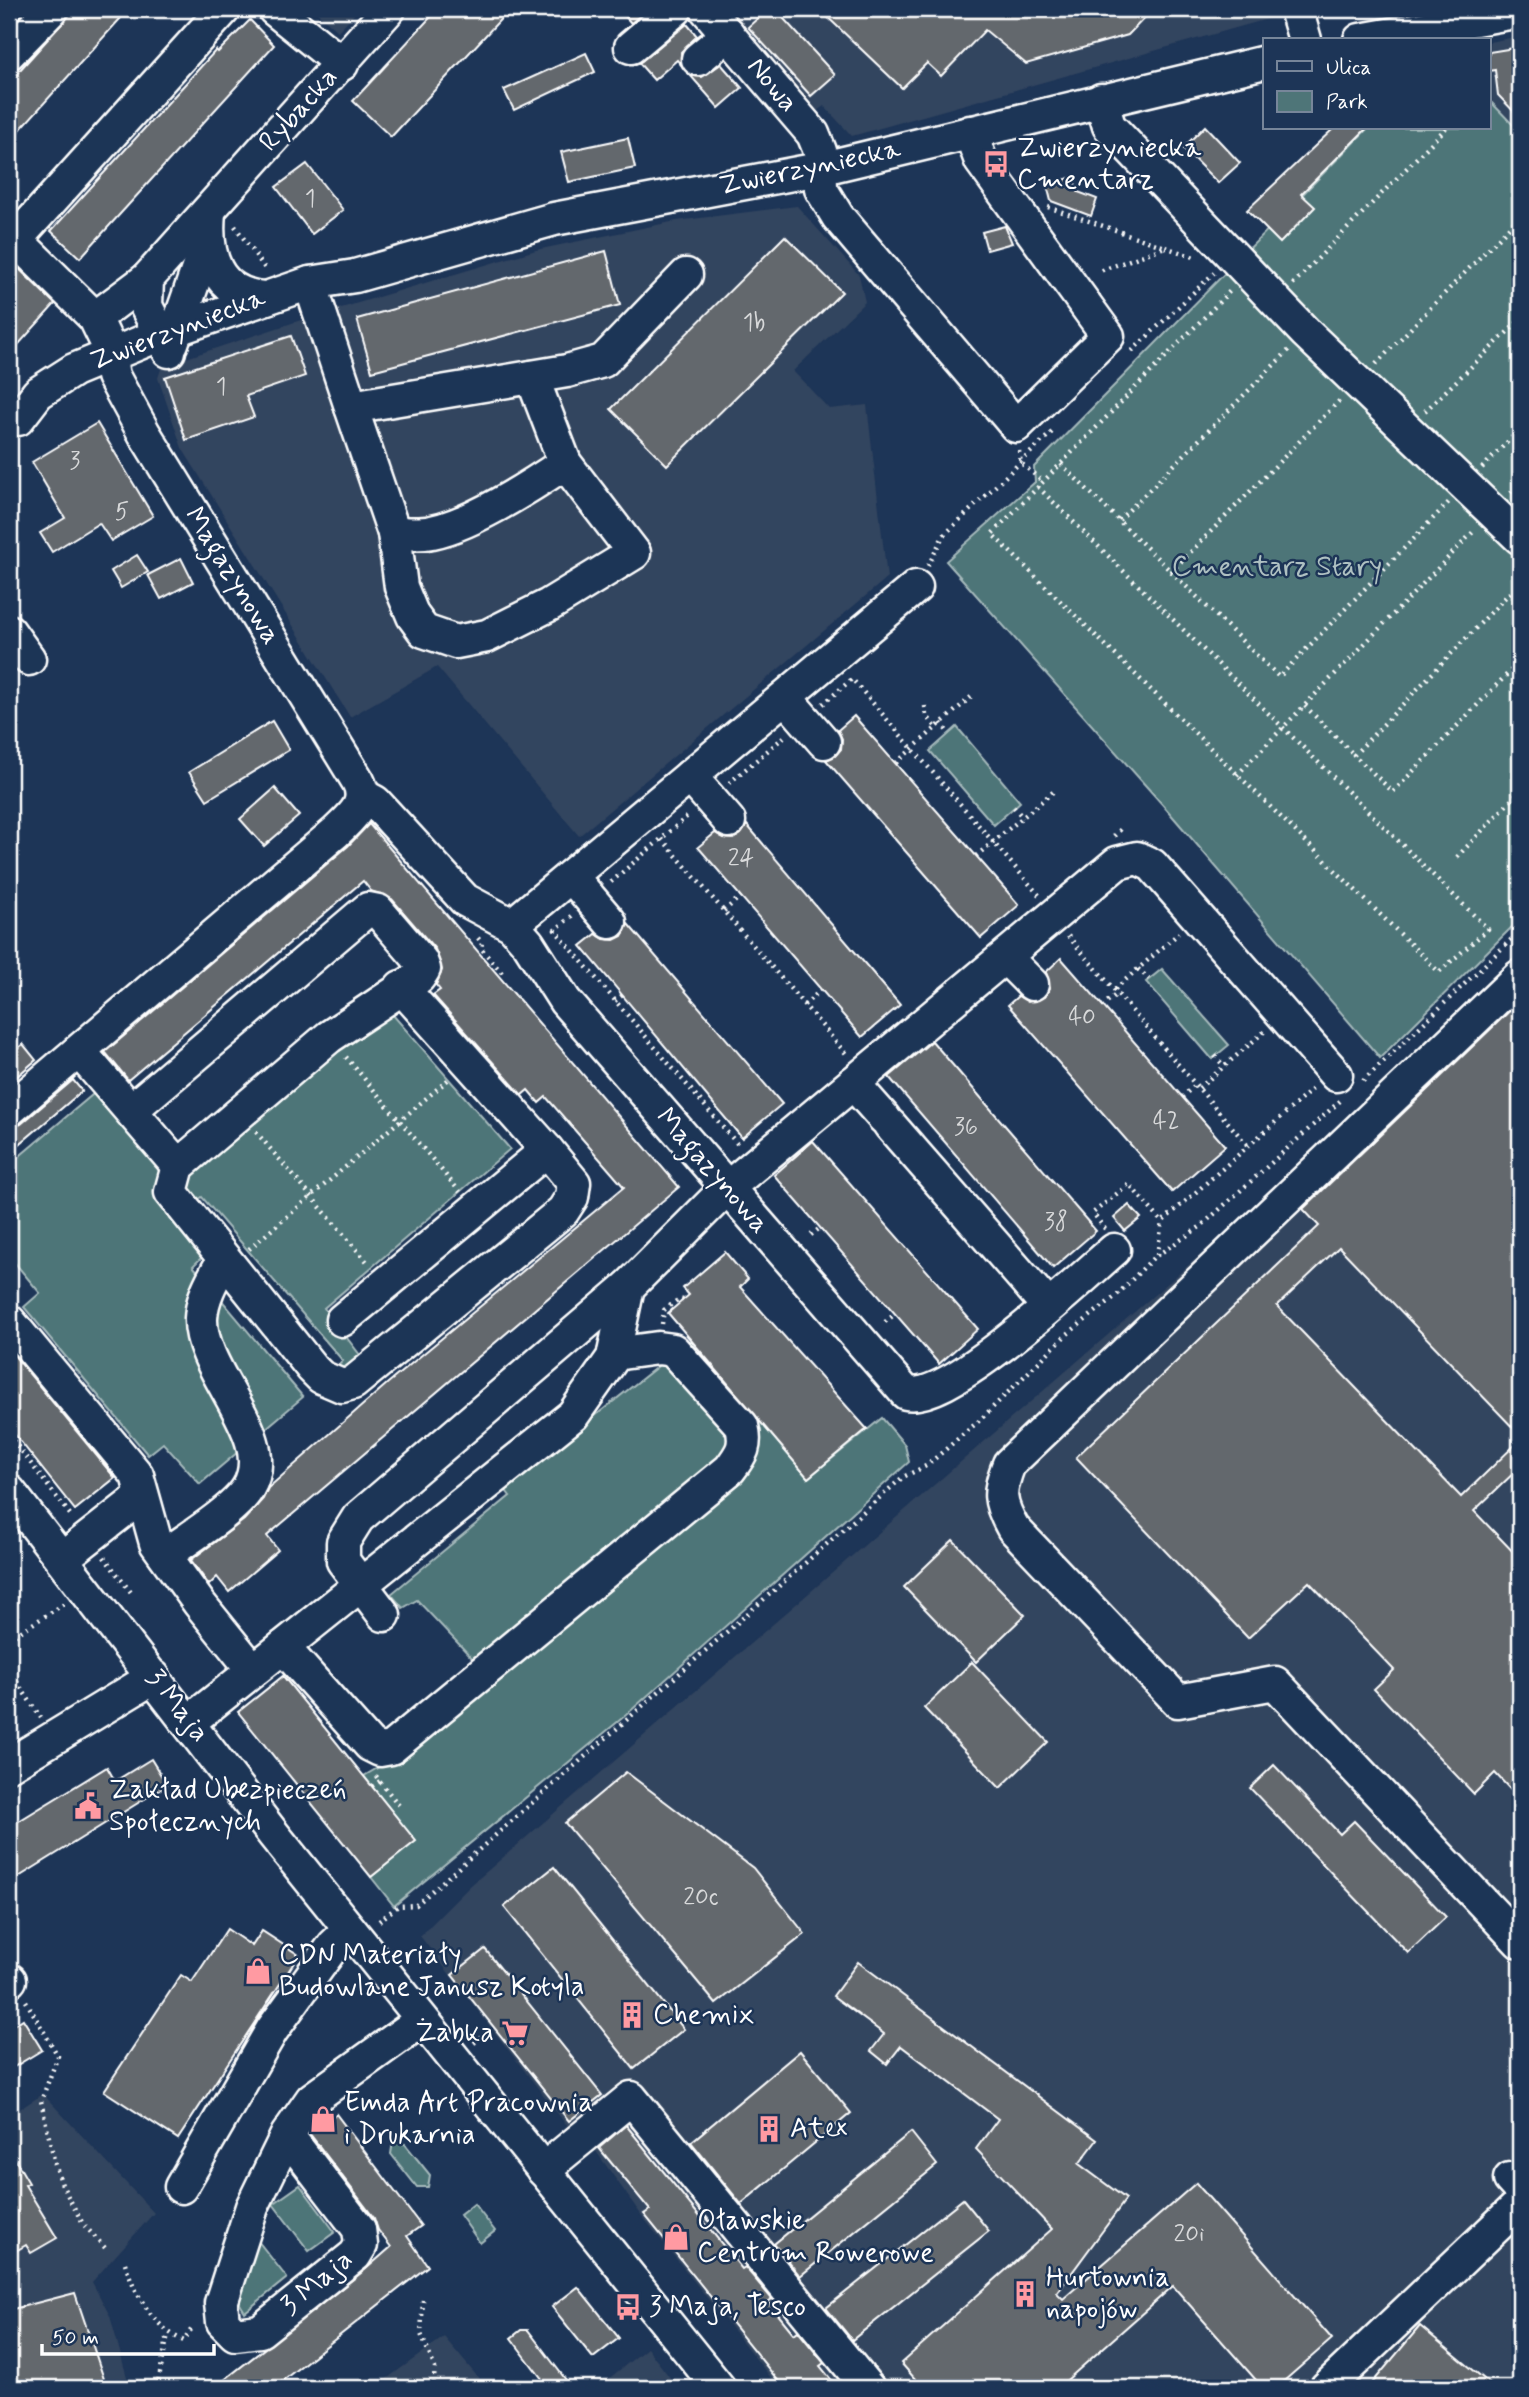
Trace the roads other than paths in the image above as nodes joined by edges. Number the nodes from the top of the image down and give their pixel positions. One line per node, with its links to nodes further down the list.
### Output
1 (52, 9): 13 (street)
2 (224, 9): 21 (street)
3 (274, 9): 16 (street)
4 (389, 9): 16 (street, Rybacka)
5 (676, 9): 12 (street)
6 (706, 9): 9 (street, Nowa)
7 (1296, 9): 10 (street)
8 (1520, 11): 11 (street)
9 (728, 34): 14 (street); 19 (street, Nowa)
10 (1304, 38)
11 (1371, 38)
12 (631, 47)
13 (9, 53)
14 (698, 59)
15 (1263, 62): 17 (street, Zwierzyniecka)
16 (342, 64): 20 (street, Rybacka)
17 (1101, 100): 18 (street, Zwierzyniecka); 34 (street)
18 (970, 132): 19 (street, Zwierzyniecka); 19 (street, Nowa)
19 (819, 169): 25 (street, Zwierzyniecka)
20 (215, 223): 23 (street, Rybacka); 24 (street); 27 (street, Rybacka)
21 (12, 237): 26 (street)
22 (686, 275): 29 (street)
23 (147, 279): 26 (street, Rybacka); 27 (street)
24 (268, 289): 25 (street, Zwierzyniecka); 27 (street, Zwierzyniecka)
25 (313, 293): 27 (street, Zwierzyniecka); 30 (street)
26 (96, 318): 28 (street)
27 (169, 338): 28 (street, Zwierzyniecka)
28 (111, 364): 31 (street, Zwierzyniecka); 41 (street, Magazynowa)
29 (532, 377): 30 (street); 32 (street)
30 (351, 407): 33 (street)
31 (13, 422)
32 (565, 463): 33 (street); 33 (street)
33 (394, 533)
34 (1520, 538)
35 (916, 587): 38 (street)
36 (9, 631): 37 (street)
37 (29, 659)
38 (785, 697): 39 (street); 40 (street)
39 (824, 741)
40 (690, 776): 42 (street); 43 (street)
41 (362, 795): 45 (street, Magazynowa); 50 (street)
42 (729, 821)
43 (571, 876): 44 (street); 45 (street)
44 (610, 922)
45 (512, 925): 57 (street, Magazynowa)
46 (1005, 957): 48 (street); 51 (street); 52 (street)
47 (1520, 976): 77 (street)
48 (1032, 984)
49 (401, 987): 54 (street); 55 (street); 56 (street)
50 (79, 1051): 53 (street); 54 (street)
51 (848, 1070): 57 (street); 61 (street)
52 (1344, 1079)
53 (9, 1110)
54 (131, 1110): 56 (street)
55 (547, 1150): 59 (street); 62 (street)
56 (178, 1166): 59 (street)
57 (726, 1189): 60 (street); 61 (street, Magazynowa)
58 (1103, 1247): 61 (street)
59 (227, 1262): 67 (street)
60 (628, 1287): 64 (street); 69 (street)
61 (1047, 1305)
62 (342, 1320)
63 (9, 1321): 66 (street)
64 (614, 1354): 69 (street); 71 (street)
65 (9, 1491): 68 (street, 3 Maja)
66 (142, 1496): 67 (street); 68 (street)
67 (164, 1555): 72 (street)
68 (63, 1558): 73 (street, 3 Maja)
69 (360, 1586): 70 (street); 71 (street)
70 (384, 1615)
71 (283, 1647): 72 (street)
72 (253, 1670): 74 (street)
73 (154, 1677): 74 (street, 3 Maja); 75 (street)
74 (190, 1722): 76 (street, 3 Maja)
75 (9, 1765)
76 (365, 1926): 78 (street, 3 Maja); 81 (street)
77 (1520, 1941)
78 (422, 2021): 79 (street, 3 Maja); 80 (street, 3 Maja)
79 (287, 2135): 79 (street, 3 Maja)
80 (543, 2170): 83 (street, 3 Maja); 84 (street)
81 (181, 2187)
82 (1517, 2191): 85 (street)
83 (719, 2388)
84 (868, 2388)
85 (1326, 2388)

